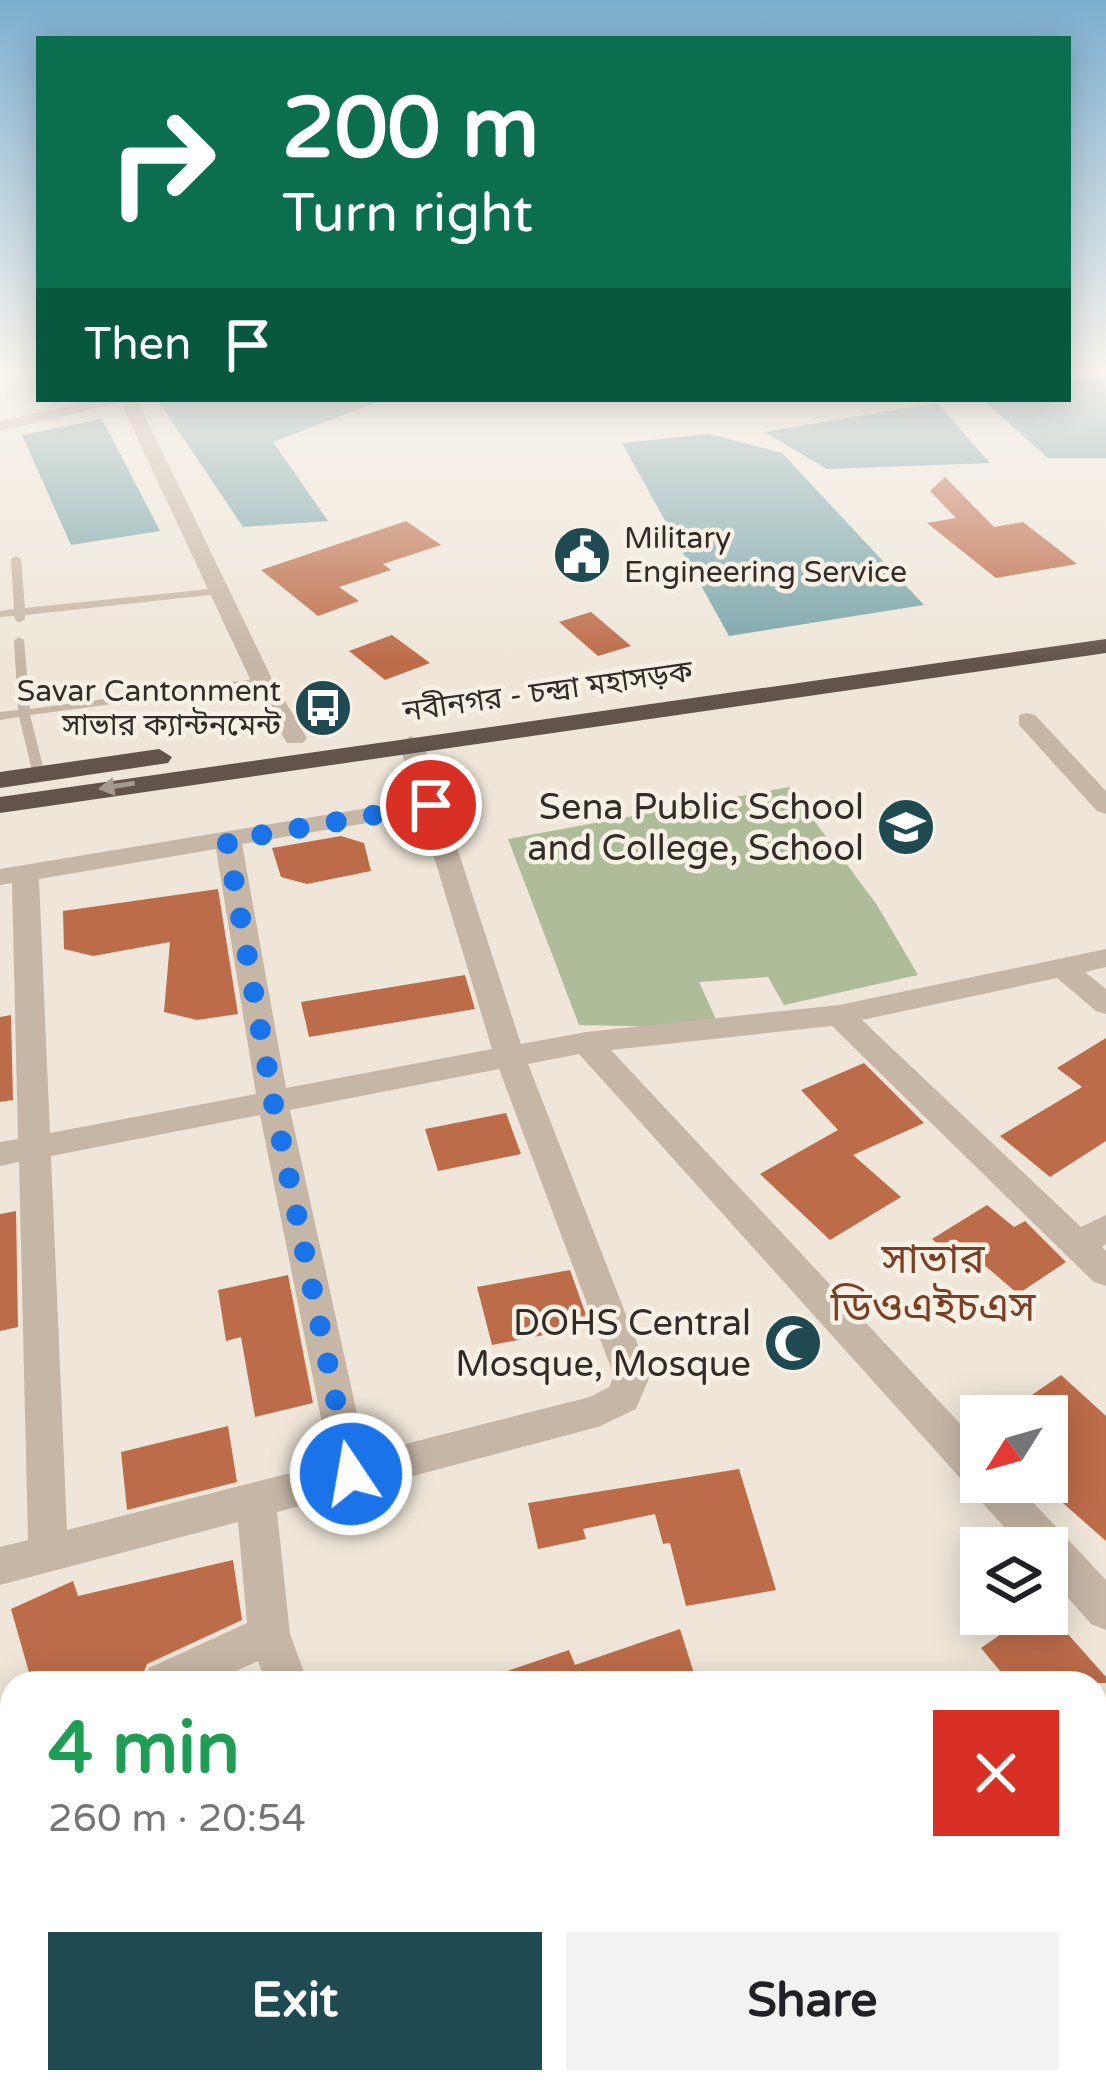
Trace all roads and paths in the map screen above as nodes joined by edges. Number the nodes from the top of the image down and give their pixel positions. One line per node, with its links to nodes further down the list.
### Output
1 (159, 466): 3 (street)
2 (16, 559): 5 (lane)
3 (219, 591): 5 (lane); 9 (street)
4 (0, 614): 5 (lane)
5 (19, 615)
6 (1106, 626): 13 (highway, নবীনগর - চন্দ্রা মহাসড়ক)
7 (19, 640): 10 (lane)
8 (1106, 646): 14 (highway, নবীনগর - চন্দ্রা মহাসড়ক)
9 (262, 681): 10 (lane); 13 (street)
10 (24, 713): 11 (lane); 15 (lane)
11 (0, 716)
12 (1027, 720): 19 (street)
13 (295, 738): 15 (highway, নবীনগর - চন্দ্রা মহাসড়ক)
14 (411, 743): 17 (highway, নবীনগর - চন্দ্রা মহাসড়ক, one-way to 17); 18 (street)
15 (39, 774): 16 (highway, নবীনগর - চন্দ্রা মহাসড়ক)
16 (0, 780)
17 (0, 805)
18 (431, 805): 20 (street); 27 (street)
19 (1106, 806)
20 (227, 841): 21 (street); 28 (street)
21 (13, 875): 29 (street)
22 (1106, 958): 23 (street)
23 (1064, 969): 24 (street); 25 (street)
24 (1106, 1004)
25 (838, 1015): 26 (street); 30 (street)
26 (586, 1042): 27 (street); 32 (street)
27 (509, 1055): 28 (street); 33 (street)
28 (273, 1101): 29 (street); 33 (street)
29 (17, 1151): 36 (street)
30 (1092, 1237): 31 (street)
31 (1106, 1272)
32 (960, 1450)
33 (351, 1474): 34 (street)
34 (256, 1503): 36 (street); 39 (street)
35 (1008, 1503): 38 (street)
36 (48, 1557): 37 (street)
37 (0, 1567)
38 (1106, 1610)
39 (269, 1634): 40 (street); 41 (street)
40 (190, 1671)
41 (283, 1671)

